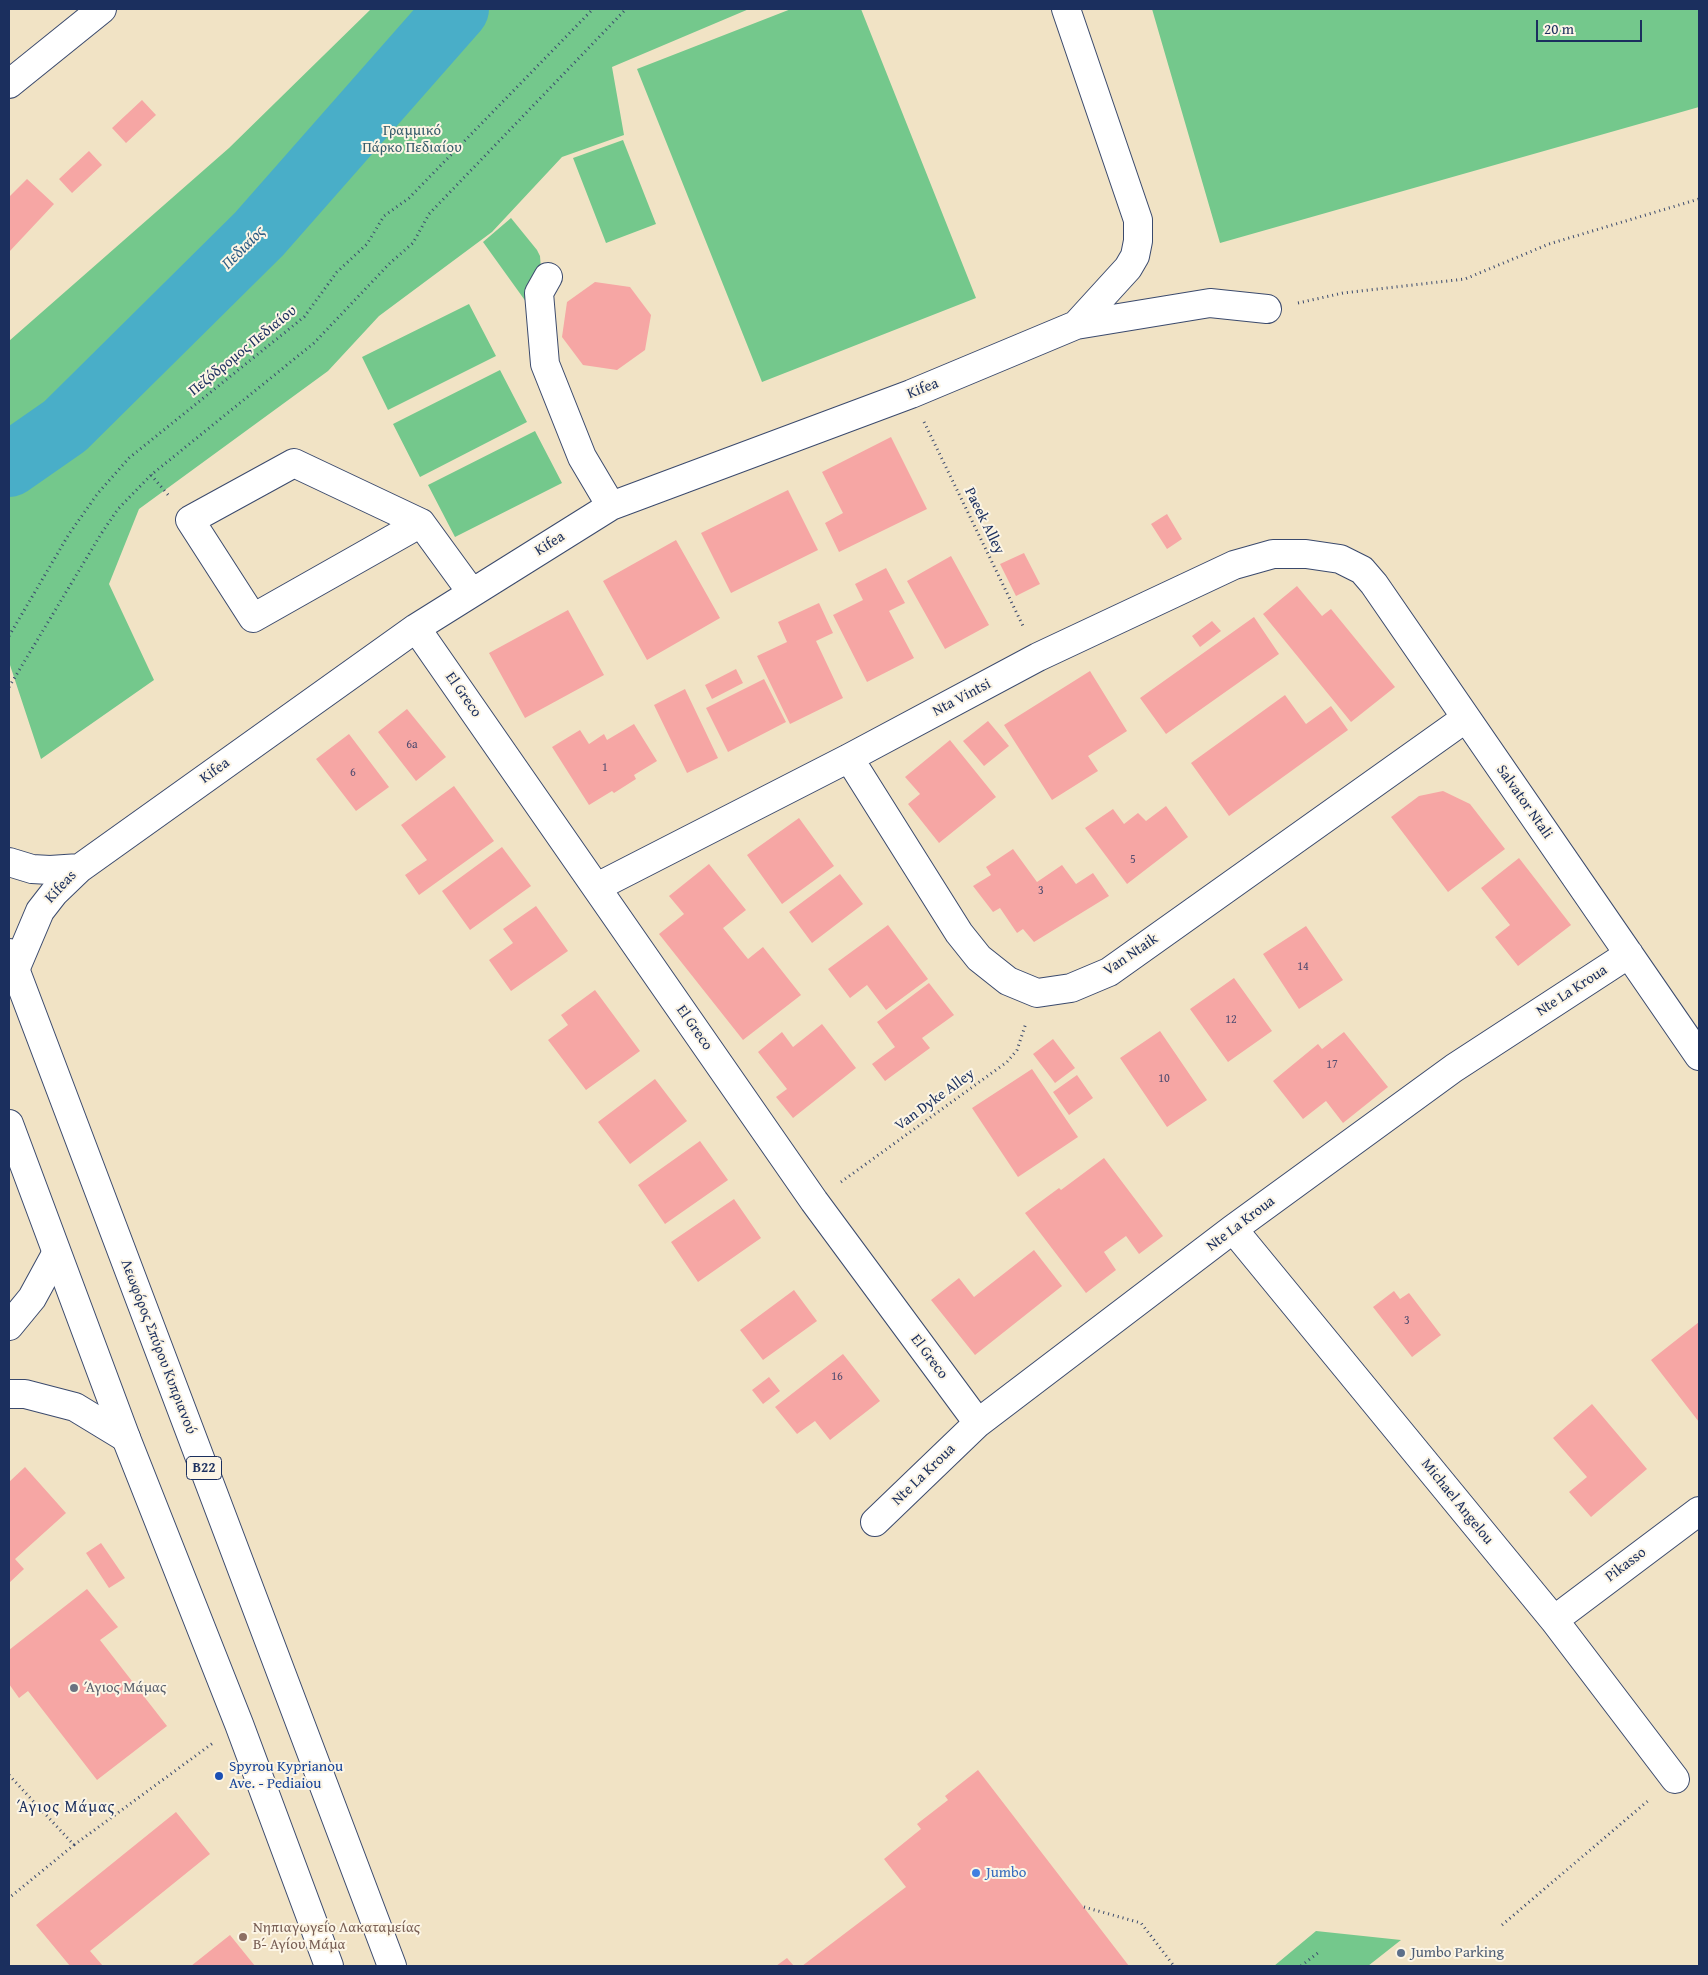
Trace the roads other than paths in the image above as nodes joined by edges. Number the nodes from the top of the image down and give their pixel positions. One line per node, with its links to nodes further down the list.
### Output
1 (102, 9): 3 (street)
2 (1066, 9): 6 (street)
3 (9, 84)
4 (548, 277): 7 (street)
5 (1266, 309): 6 (street)
6 (1076, 325): 7 (street, Kifea)
7 (611, 506): 10 (street, Kifea)
8 (421, 523): 8 (street); 10 (street)
9 (1340, 559): 12 (street, Salvator Ntali); 13 (street, Nta Vintsi)
10 (472, 593): 11 (street, Kifea)
11 (416, 628): 15 (street, Kifea); 16 (street, El Greco)
12 (1466, 718): 13 (street, Van Ntaik); 17 (street, Salvator Ntali)
13 (849, 758): 16 (street, Nta Vintsi)
14 (9, 862): 15 (street, Kifeas)
15 (80, 868): 18 (street, Kifeas)
16 (597, 887): 25 (street, El Greco)
17 (1629, 954): 19 (street, Salvator Ntali); 21 (street, Nte La Kroua)
18 (12, 962): 32 (street, Λεωφόρος Σπύρου Κυπριανού / B22)
19 (1699, 1056)
20 (9, 1124): 22 (street)
21 (1233, 1229): 25 (street, Nte La Kroua); 29 (street, Michael Angelou)
22 (56, 1254): 23 (street); 26 (street)
23 (9, 1326)
24 (9, 1394): 26 (street)
25 (978, 1423): 28 (street, Nte La Kroua)
26 (126, 1438): 31 (street)
27 (1699, 1511): 29 (street, Pikasso)
28 (874, 1522)
29 (1554, 1620): 30 (street, Michael Angelou)
30 (1675, 1779)
31 (330, 1966)
32 (392, 1966)

